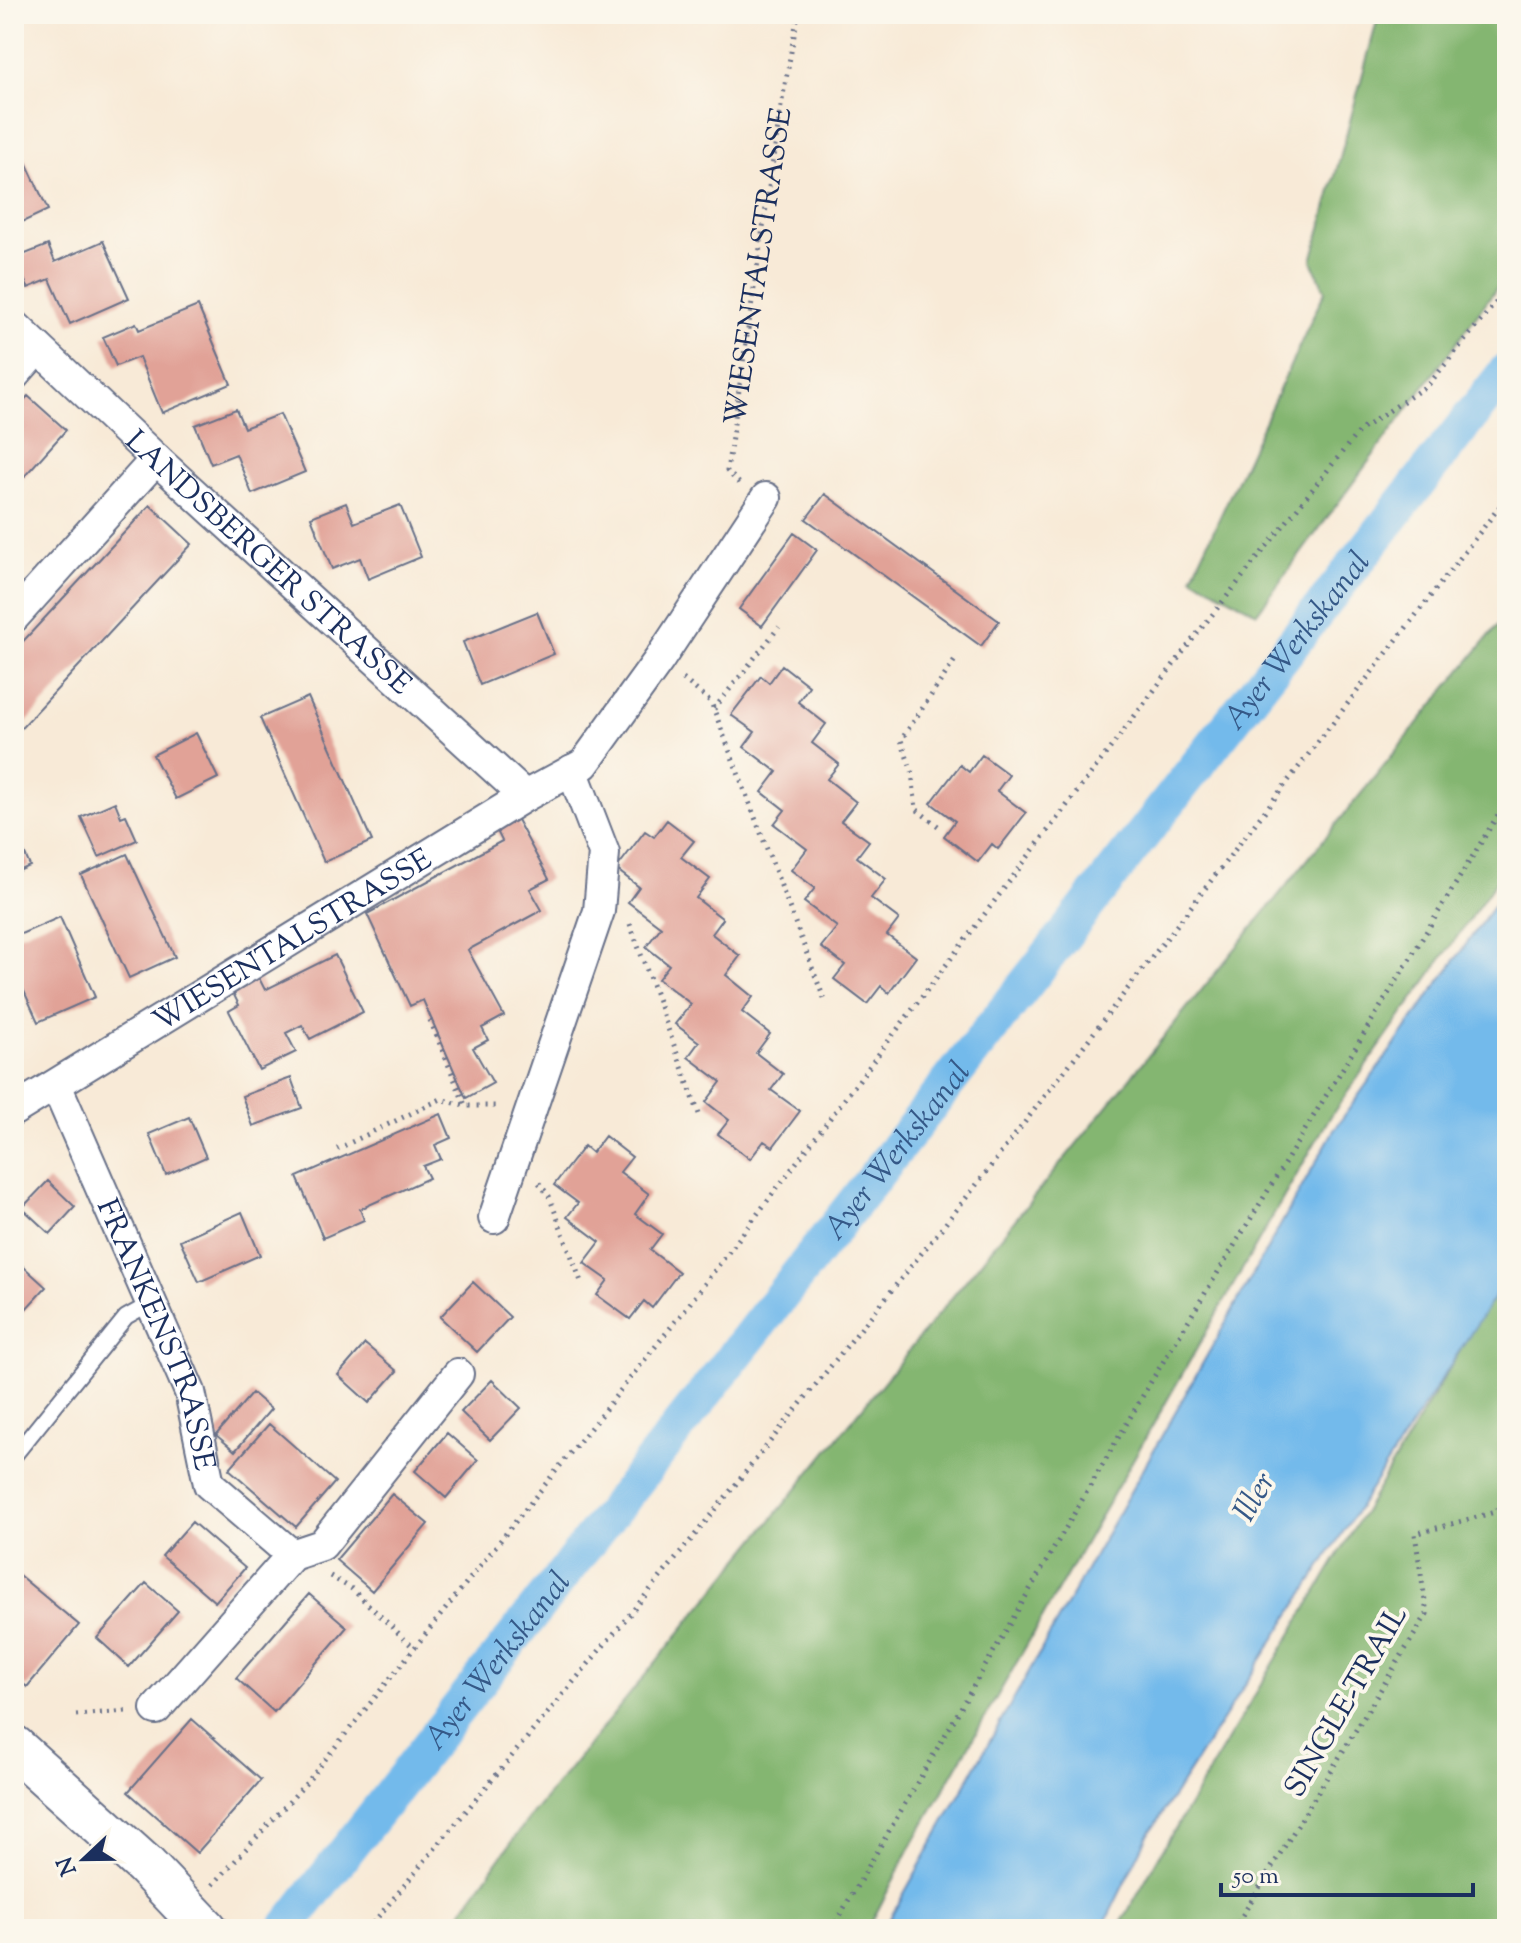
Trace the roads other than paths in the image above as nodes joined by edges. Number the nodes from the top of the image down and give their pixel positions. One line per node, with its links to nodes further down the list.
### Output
1 (14, 325): 2 (street, LANDSBERGER STRASSE)
2 (38, 348): 3 (street); 4 (street, LANDSBERGER STRASSE)
3 (14, 375)
4 (156, 459): 6 (street); 8 (street, LANDSBERGER STRASSE)
5 (764, 502): 7 (street, WIESENTALSTRASSE)
6 (14, 617)
7 (572, 770): 8 (street, WIESENTALSTRASSE); 11 (street)
8 (525, 796): 9 (street, WIESENTALSTRASSE)
9 (56, 1085): 10 (street, WIESENTALSTRASSE); 12 (street, FRANKENSTRASSE)
10 (14, 1110)
11 (494, 1218)
12 (151, 1303): 14 (lane); 15 (street, FRANKENSTRASSE)
13 (458, 1374): 15 (street)
14 (14, 1456)
15 (292, 1555): 16 (street)
16 (156, 1709)
17 (14, 1747): 18 (main road)
18 (198, 1920)

